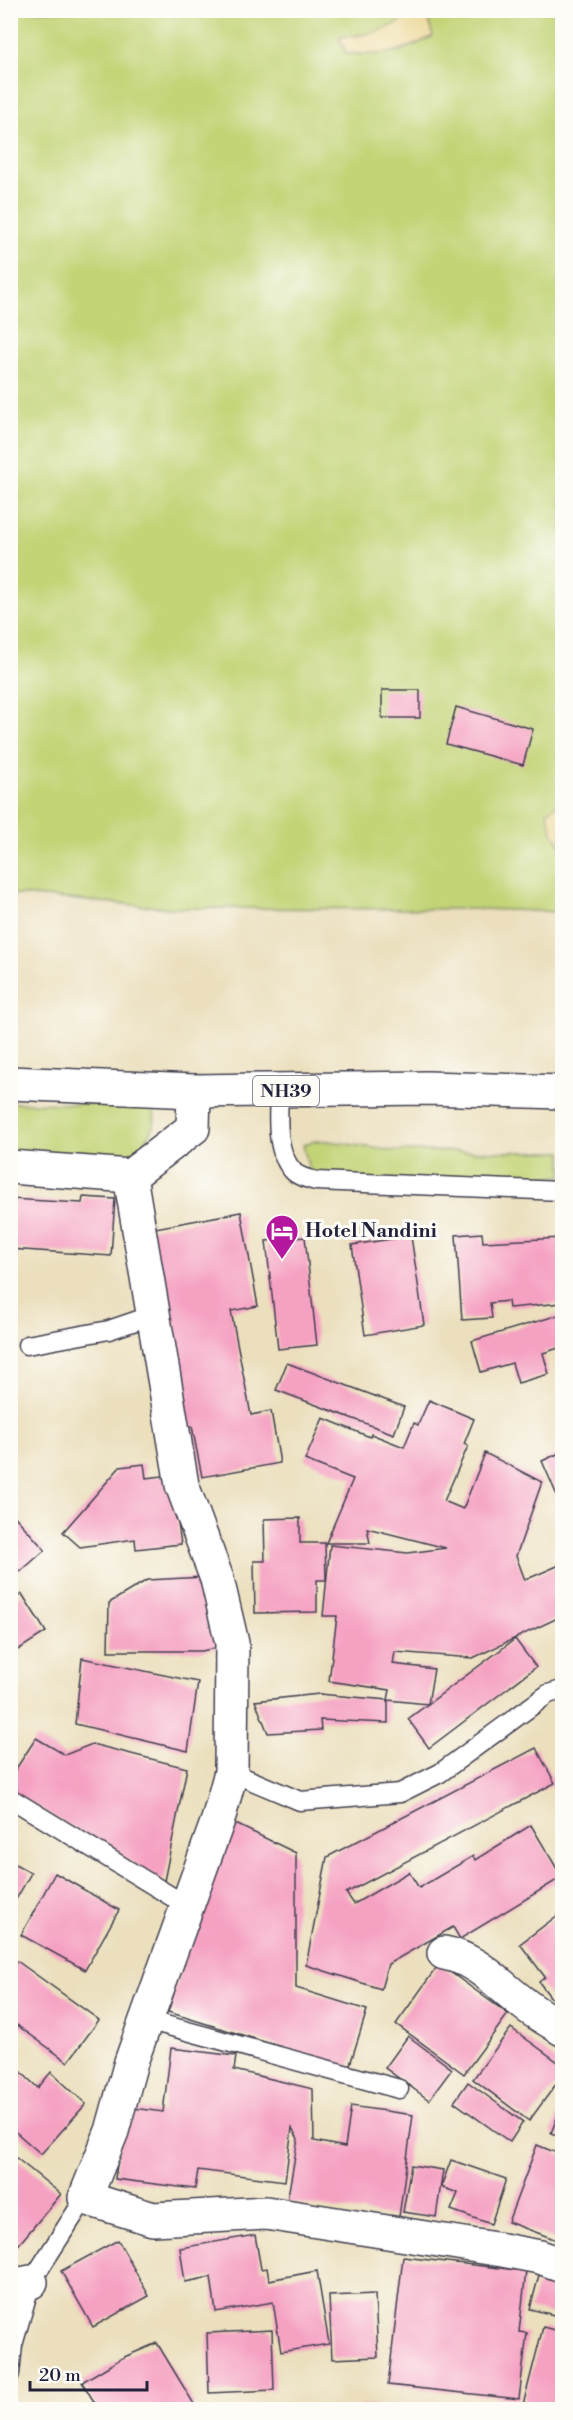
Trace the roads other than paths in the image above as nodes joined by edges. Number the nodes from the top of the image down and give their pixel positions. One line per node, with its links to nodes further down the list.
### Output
1 (10, 1083): 2 (main road, NH39)
2 (194, 1091): 3 (main road, NH39); 6 (main road)
3 (279, 1091): 4 (main road, NH39); 7 (lane)
4 (562, 1092)
5 (10, 1167): 6 (main road)
6 (130, 1176): 8 (main road)
7 (562, 1191)
8 (153, 1315): 9 (lane); 11 (main road)
9 (27, 1345)
10 (562, 1690): 11 (lane)
11 (231, 1772): 13 (main road)
12 (10, 1798): 13 (lane)
13 (187, 1906): 15 (main road)
14 (444, 1953): 16 (main road)
15 (147, 2020): 17 (lane); 18 (main road)
16 (562, 2028)
17 (399, 2089)
18 (85, 2198): 19 (main road); 20 (lane)
19 (562, 2265)
20 (21, 2284): 21 (lane)
21 (10, 2374)

